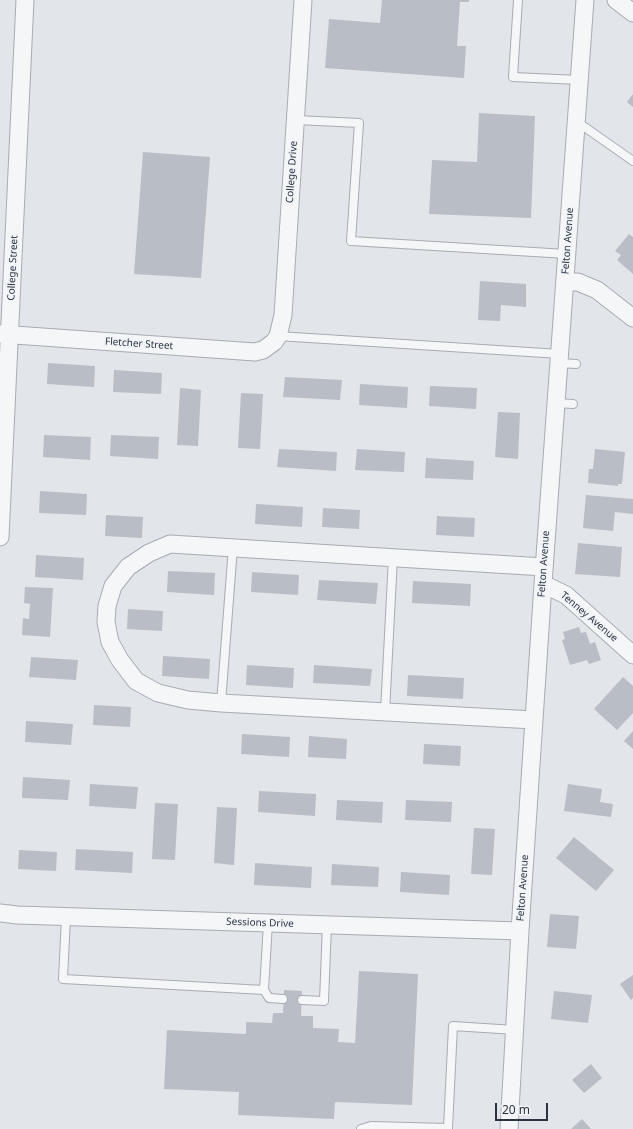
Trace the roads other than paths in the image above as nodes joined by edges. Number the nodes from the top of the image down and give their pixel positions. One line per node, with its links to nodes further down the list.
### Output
1 (25, 0): 14 (street, College Street)
2 (304, 0): 8 (street, College Drive)
3 (518, 0): 7 (lane)
4 (585, 0): 7 (street, Felton Avenue)
5 (616, 0): 6 (street)
6 (633, 13)
7 (579, 80): 9 (street, Felton Avenue)
8 (296, 120): 11 (lane); 15 (street, College Drive)
9 (576, 121): 10 (lane); 11 (street, Felton Avenue)
10 (633, 161)
11 (567, 254): 12 (street, Felton Avenue)
12 (565, 282): 13 (street); 16 (street, Felton Avenue)
13 (633, 318)
14 (5, 334): 15 (street, Fletcher Street); 19 (street, College Street)
15 (276, 339): 16 (lane)
16 (565, 360): 17 (street, Felton Avenue)
17 (556, 403): 18 (lane); 22 (street, Felton Avenue)
18 (573, 404)
19 (0, 537)
20 (232, 547): 21 (street); 25 (lane); 25 (street)
21 (393, 557): 22 (street); 26 (lane)
22 (544, 567): 23 (street, Felton Avenue)
23 (543, 584): 24 (street, Tenney Avenue); 27 (street, Felton Avenue)
24 (633, 655)
25 (221, 703): 26 (street)
26 (385, 712): 27 (street)
27 (534, 720): 32 (street, Felton Avenue)
28 (0, 913): 29 (street, Sessions Drive)
29 (66, 917): 30 (street, Sessions Drive); 33 (lane)
30 (268, 923): 31 (street, Sessions Drive); 33 (lane)
31 (327, 925): 32 (street, Sessions Drive); 35 (lane)
32 (520, 931): 36 (street, Felton Avenue)
33 (264, 990): 34 (lane)
34 (283, 999)
35 (302, 1000)
36 (515, 1030): 37 (lane); 38 (street, Felton Avenue)
37 (361, 1129)
38 (509, 1129)

